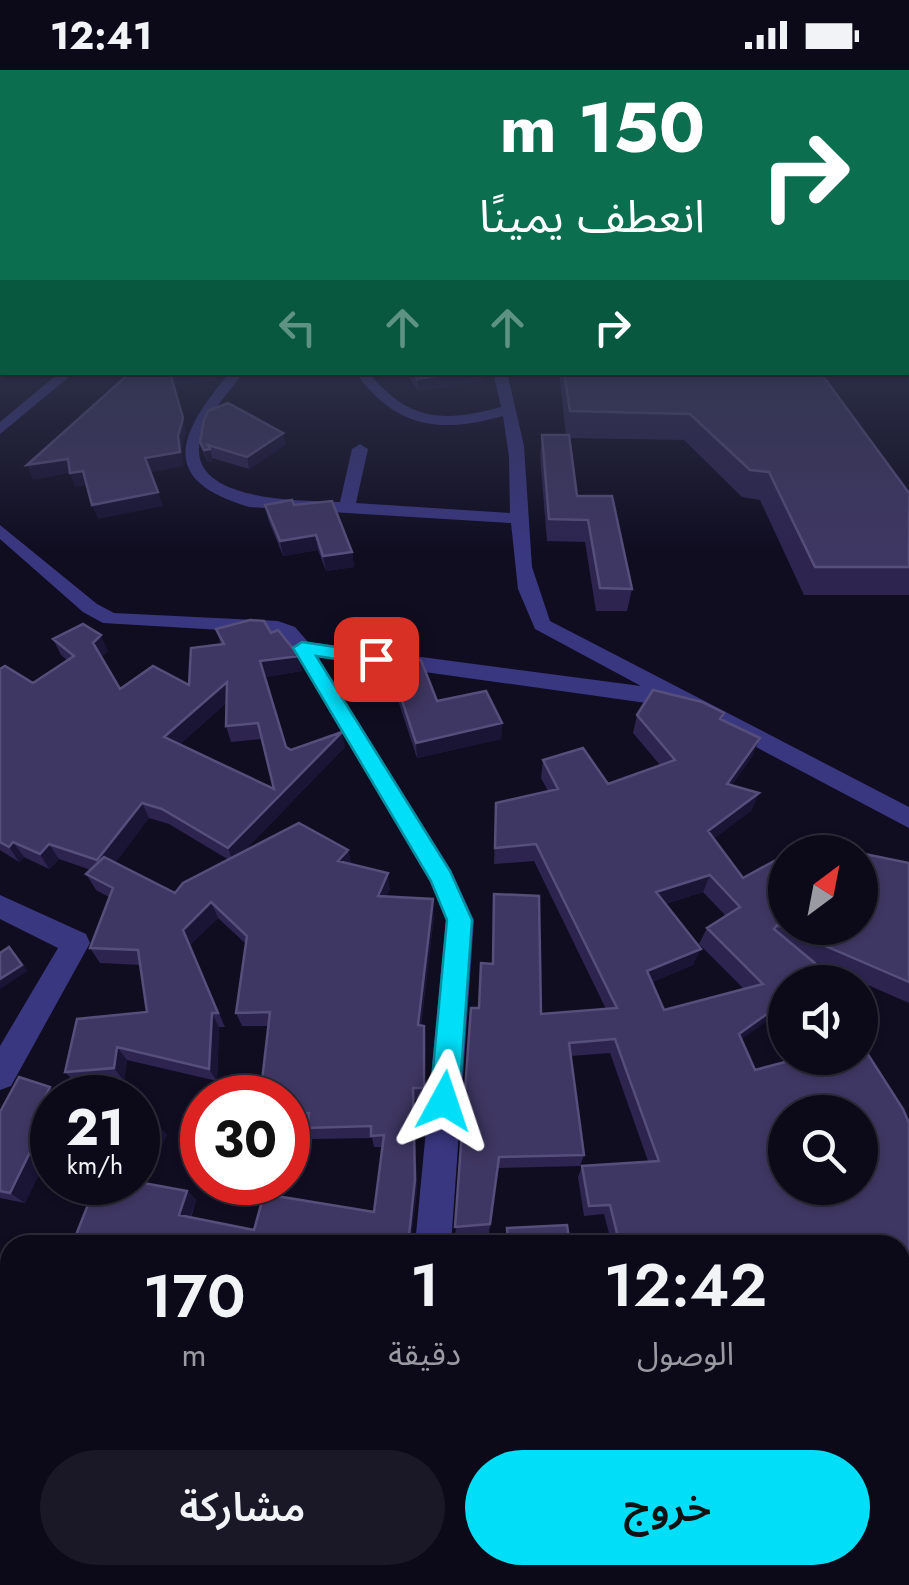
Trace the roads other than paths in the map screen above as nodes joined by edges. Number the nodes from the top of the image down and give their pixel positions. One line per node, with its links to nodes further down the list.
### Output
1 (25, 409): 5 (street)
2 (207, 409): 7 (street)
3 (402, 409): 4 (street)
4 (507, 410): 8 (street)
5 (0, 430)
6 (360, 449): 7 (street)
7 (347, 508): 8 (street)
8 (516, 518): 11 (street)
9 (0, 530): 10 (street)
10 (302, 648): 11 (street); 15 (street)
11 (691, 703): 12 (street)
12 (909, 818)
13 (0, 906): 14 (street)
14 (0, 1075)
15 (434, 1235)

